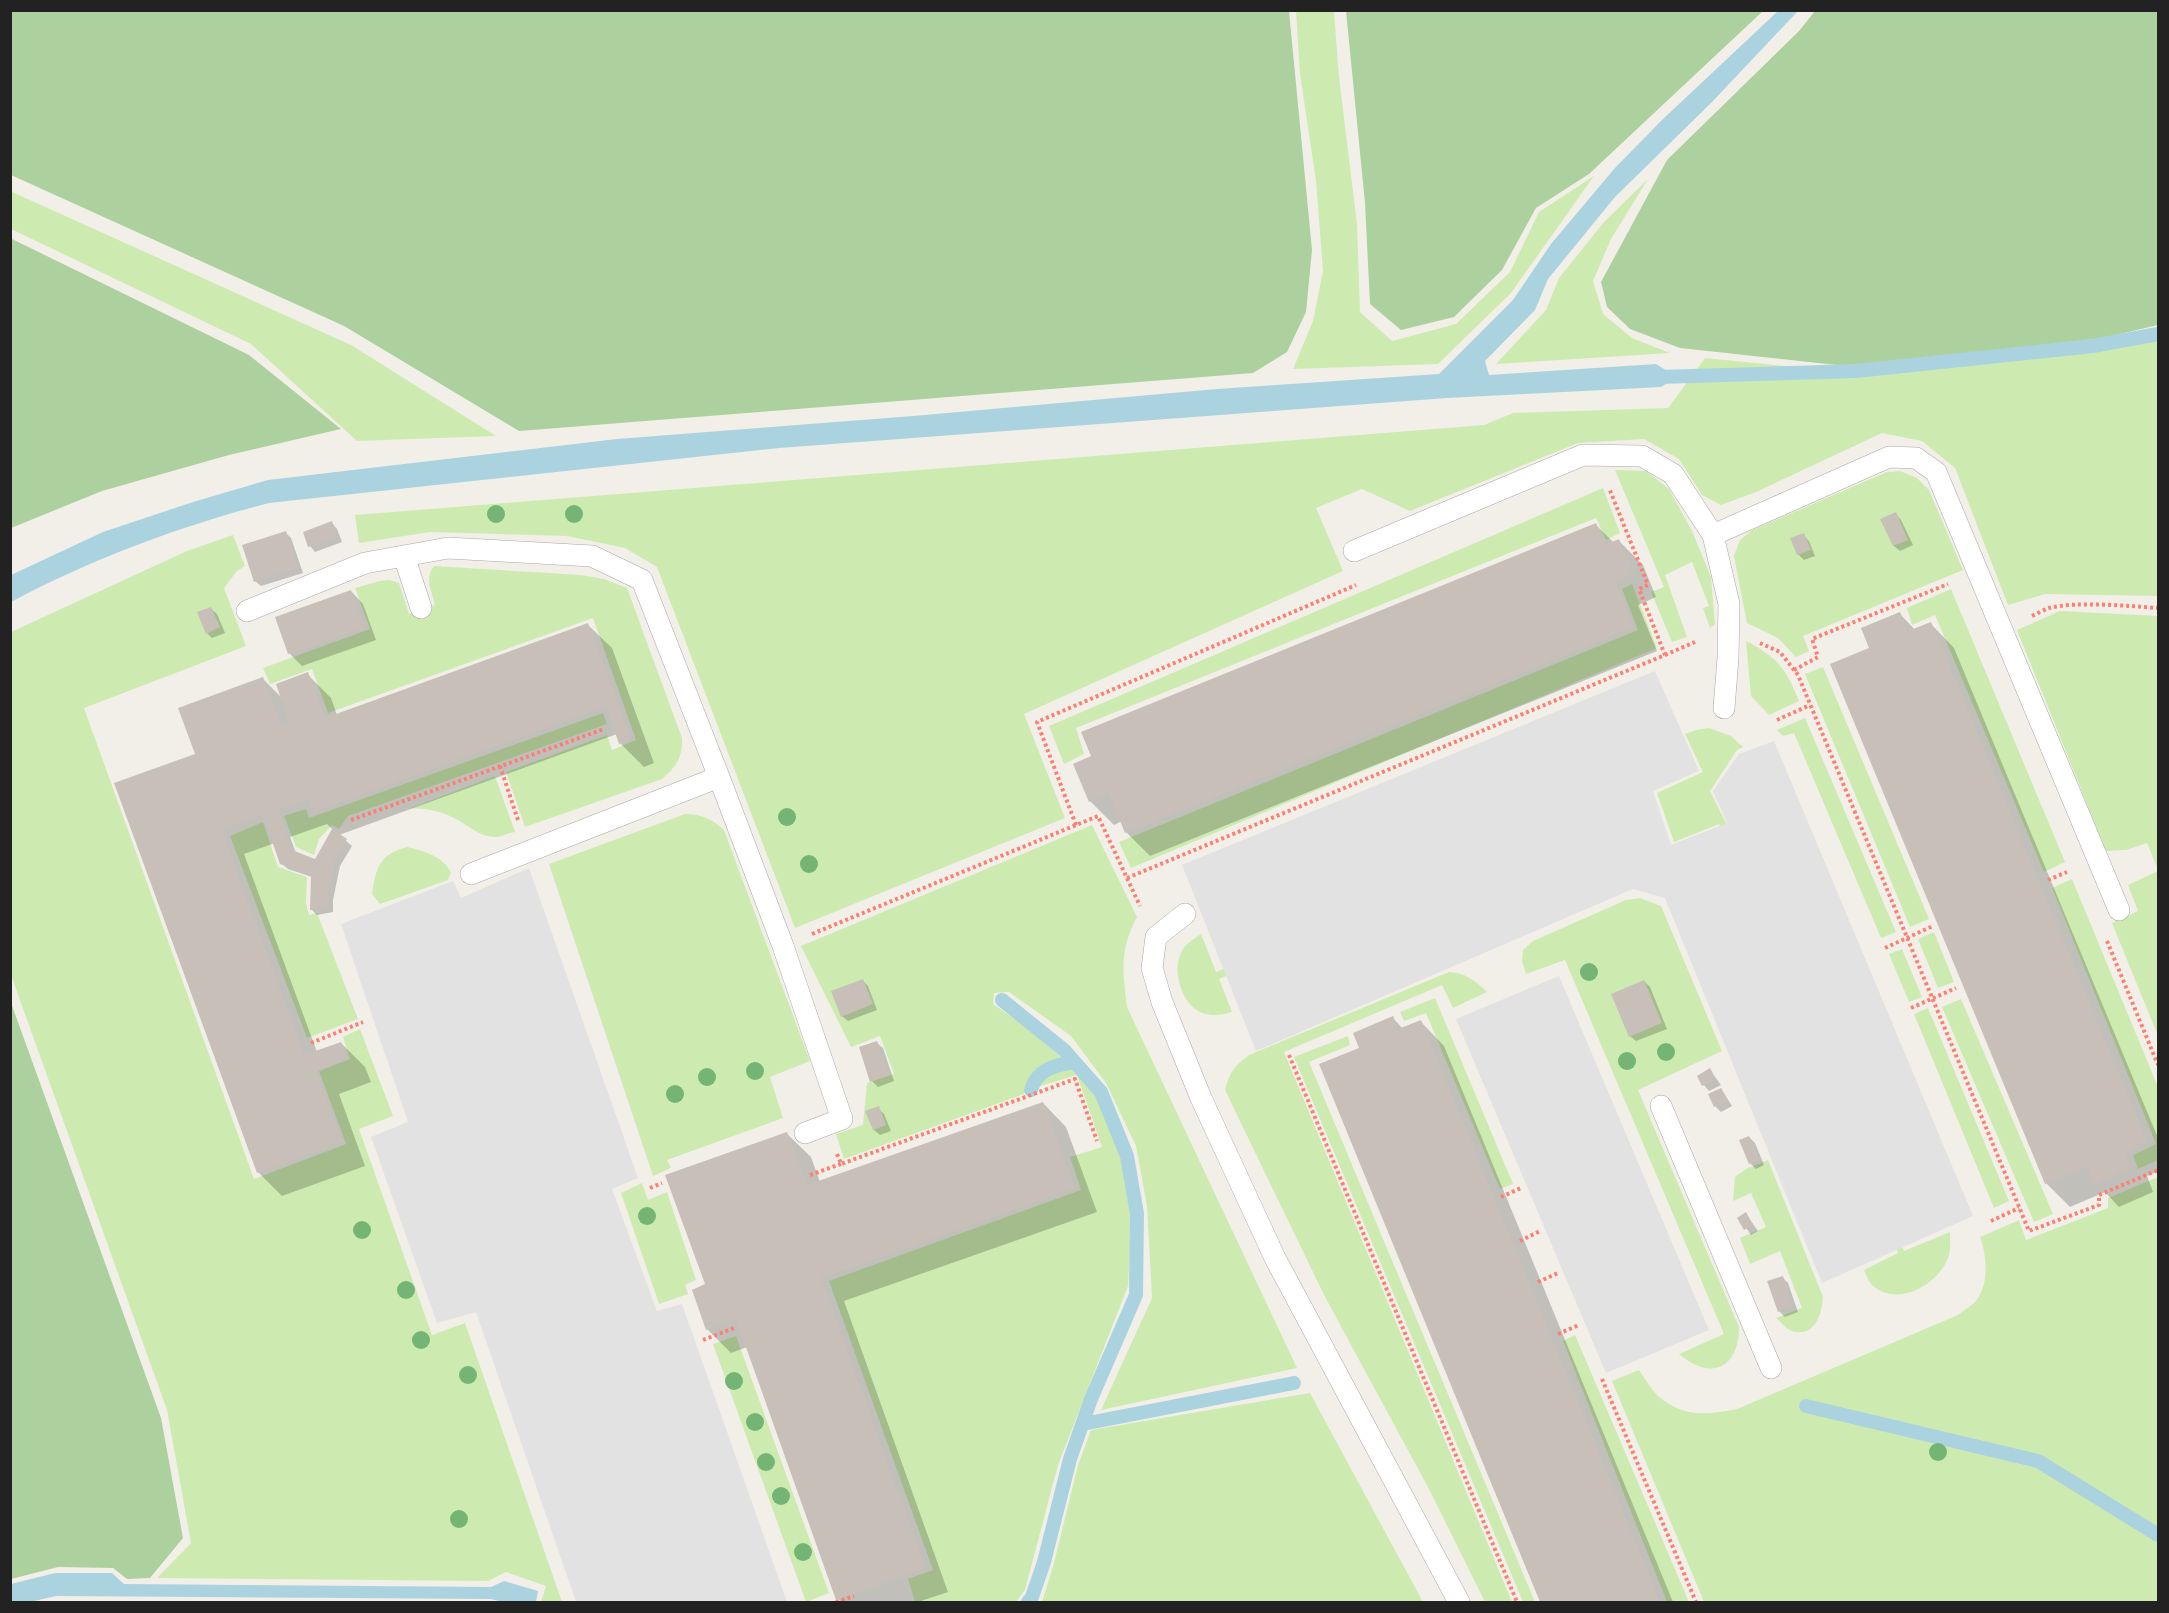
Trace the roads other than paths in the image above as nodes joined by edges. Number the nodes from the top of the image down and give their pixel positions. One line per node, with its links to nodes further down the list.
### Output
1 (1713, 535): 2 (lane); 6 (lane); 9 (lane)
2 (1354, 551)
3 (404, 556): 4 (lane); 5 (lane); 7 (lane)
4 (421, 608)
5 (247, 611)
6 (1724, 708)
7 (719, 777): 8 (lane); 12 (lane)
8 (471, 874)
9 (2119, 910)
10 (1185, 914): 14 (lane)
11 (1661, 1106): 13 (lane)
12 (806, 1133)
13 (1771, 1368)
14 (1459, 1602)

